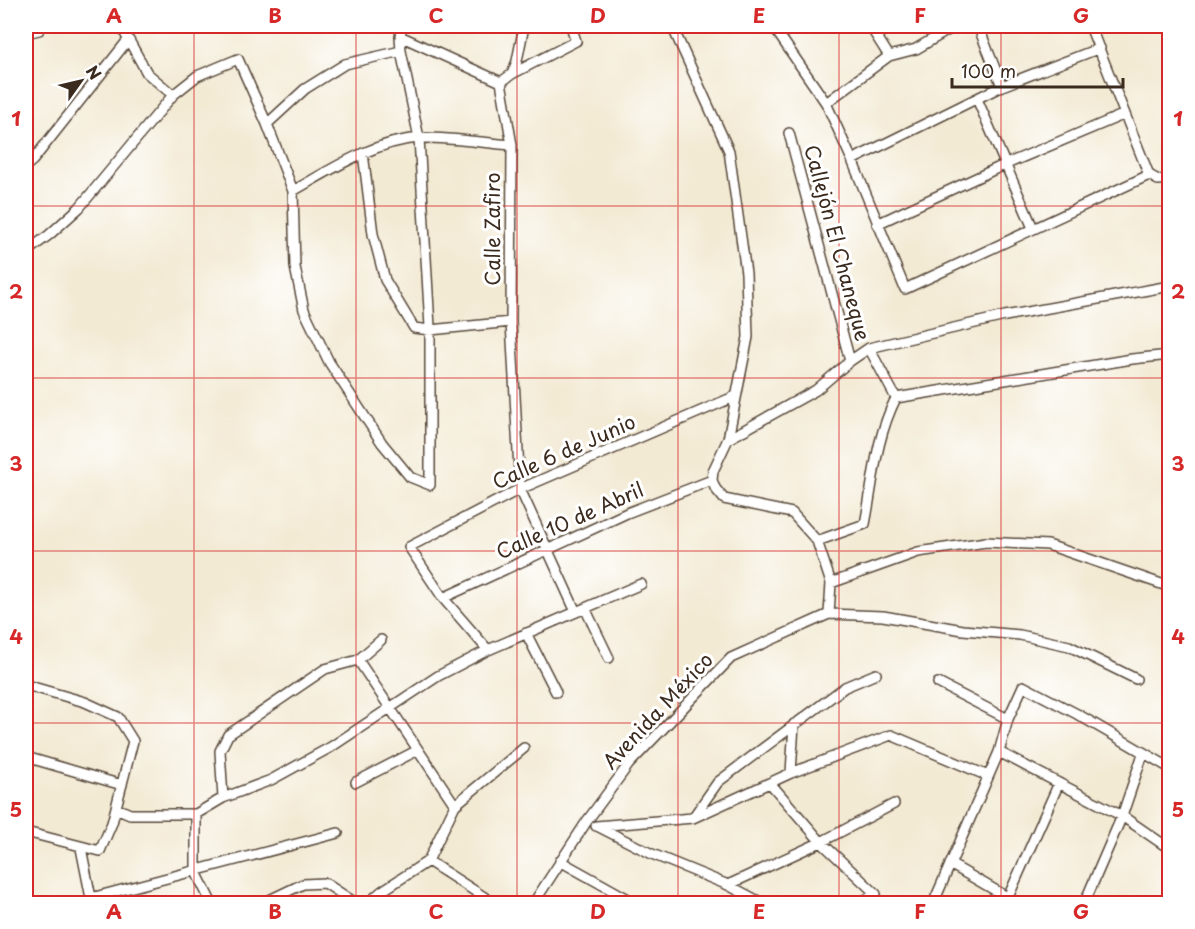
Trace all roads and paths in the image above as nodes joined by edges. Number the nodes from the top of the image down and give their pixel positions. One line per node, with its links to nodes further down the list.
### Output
1 (121, 26): 14 (street)
2 (402, 26): 13 (street)
3 (524, 26): 18 (street)
4 (571, 26): 18 (street)
5 (672, 26): 45 (street)
6 (773, 26): 23 (street)
7 (870, 26): 17 (street)
8 (955, 26): 17 (street)
9 (978, 26): 20 (street)
10 (1090, 26): 15 (street)
11 (39, 30): 12 (street)
12 (26, 33)
13 (400, 36): 16 (street); 19 (street)
14 (128, 40): 21 (street); 32 (street)
15 (1100, 48): 20 (street); 24 (street)
16 (401, 51): 25 (street); 27 (street)
17 (889, 56): 23 (street)
18 (512, 74): 19 (street)
19 (501, 82): 28 (street, Calle Zafiro)
20 (1002, 86): 22 (street)
21 (173, 95): 25 (street); 38 (street)
22 (976, 99): 30 (street); 31 (street)
23 (826, 103): 30 (street)
24 (1125, 114): 31 (street); 33 (street)
25 (267, 124): 35 (street)
26 (789, 134): 44 (street, Callejón El Chaneque)
27 (419, 138): 28 (street); 29 (street); 41 (street)
28 (512, 145): 40 (street, Calle Zafiro)
29 (363, 153): 35 (street); 41 (street)
30 (852, 160): 36 (street)
31 (1004, 165): 36 (street); 37 (street)
32 (26, 166)
33 (1149, 175): 34 (street); 37 (street)
34 (1170, 179)
35 (293, 191): 41 (street)
36 (877, 224): 37 (street)
37 (1033, 228)
38 (26, 252)
39 (1170, 286): 42 (street)
40 (511, 322): 41 (street); 49 (street, Calle Zafiro)
41 (430, 330)
42 (869, 348): 44 (street); 46 (street)
43 (1170, 355): 46 (street)
44 (850, 361): 47 (street)
45 (736, 396): 47 (street); 49 (street, Calle 6 de Junio)
46 (897, 398): 50 (street)
47 (728, 439): 48 (street)
48 (712, 480): 50 (street); 51 (street, Calle 10 de Abril)
49 (520, 489): 51 (street); 55 (street, Calle 6 de Junio)
50 (817, 541): 52 (street)
51 (549, 550): 55 (street, Calle 10 de Abril); 56 (street)
52 (831, 583): 54 (street); 57 (street)
53 (641, 584): 56 (street)
54 (1170, 586)
55 (443, 598): 60 (street)
56 (580, 610): 58 (street); 61 (street)
57 (829, 614): 64 (street); 90 (street, Avenida México)
58 (526, 633): 60 (street); 67 (street)
59 (381, 640): 62 (street)
60 (488, 650): 68 (street)
61 (609, 658)
62 (358, 660): 68 (street); 83 (street)
63 (876, 674): 70 (street)
64 (1136, 679)
65 (938, 683): 69 (street)
66 (26, 685): 82 (street)
67 (555, 692)
68 (391, 708): 72 (street); 83 (street)
69 (1008, 719): 73 (street); 74 (street)
70 (794, 724): 77 (street); 89 (street)
71 (524, 748): 85 (street)
72 (418, 750): 79 (street); 85 (street)
73 (999, 752): 78 (street); 81 (street)
74 (1143, 754): 76 (street); 88 (street)
75 (26, 757): 82 (street)
76 (1170, 768)
77 (791, 773): 78 (street); 80 (street)
78 (988, 776): 99 (street)
79 (356, 782)
80 (770, 783): 89 (street); 94 (street)
81 (1059, 783): 88 (street); 103 (street)
82 (122, 785): 86 (street)
83 (223, 798): 87 (street)
84 (894, 804): 94 (street)
85 (455, 805): 97 (street)
86 (116, 808): 87 (street); 95 (street)
87 (196, 814): 100 (street)
88 (1122, 816): 96 (street); 115 (street)
89 (693, 818): 91 (street)
90 (587, 821): 91 (street); 98 (street, Avenida México)
91 (596, 826): 101 (street)
92 (26, 832): 95 (street)
93 (338, 833): 100 (street)
94 (821, 842): 101 (street); 112 (street)
95 (81, 848): 100 (street)
96 (1170, 849)
97 (428, 861): 107 (street); 108 (street)
98 (560, 861): 109 (street, Avenida México); 110 (street)
99 (950, 864): 103 (street); 113 (street)
100 (196, 872): 104 (street)
101 (728, 885): 111 (street)
102 (1170, 893): 116 (street)
103 (1006, 900): 114 (street)
104 (212, 903)
105 (261, 903): 106 (street)
106 (357, 903)
107 (368, 903)
108 (495, 903)
109 (533, 903)
110 (637, 903)
111 (764, 903)
112 (858, 903)
113 (933, 903)
114 (1019, 903)
115 (1084, 903)
116 (1165, 903)

